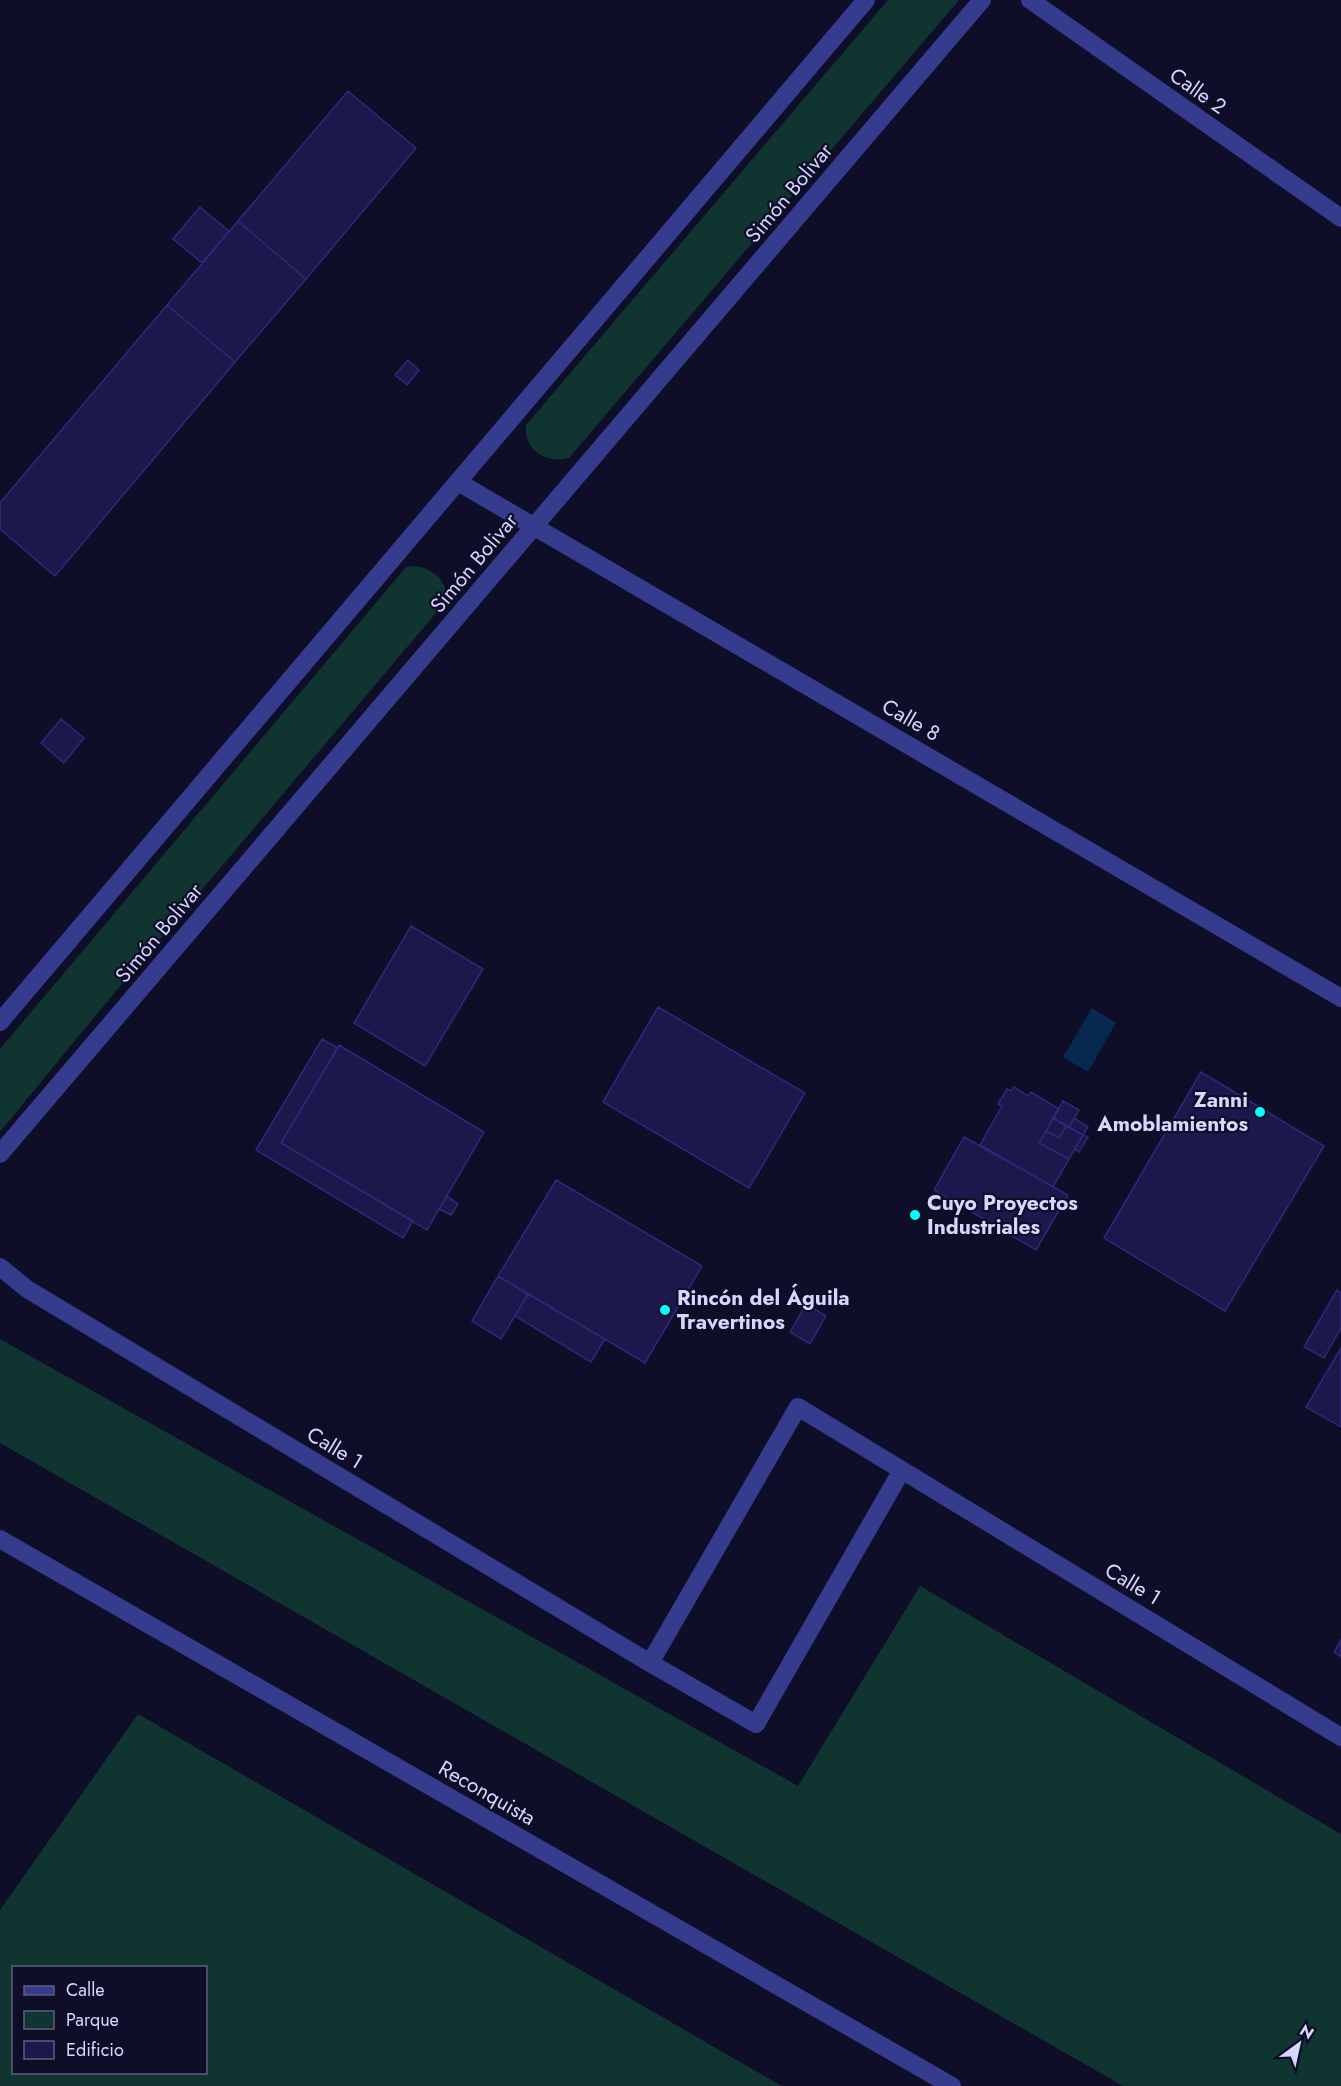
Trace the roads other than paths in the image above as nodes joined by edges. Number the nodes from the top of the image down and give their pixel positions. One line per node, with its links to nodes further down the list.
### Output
1 (866, 0): 5 (street)
2 (982, 0): 6 (street, Simón Bolivar)
3 (1030, 0): 4 (street, Calle 2)
4 (1341, 218)
5 (458, 482): 6 (street, Calle 8); 8 (street)
6 (535, 526): 7 (street, Calle 8); 9 (street, Simón Bolivar)
7 (1341, 998)
8 (0, 1022)
9 (0, 1154)
10 (0, 1267): 13 (street, Calle 1)
11 (902, 1470): 13 (street, Calle 1); 13 (street, Calle 1); 14 (street, Calle 1)
12 (0, 1539): 15 (street, Reconquista)
13 (650, 1663)
14 (1341, 1737)
15 (952, 2086)

